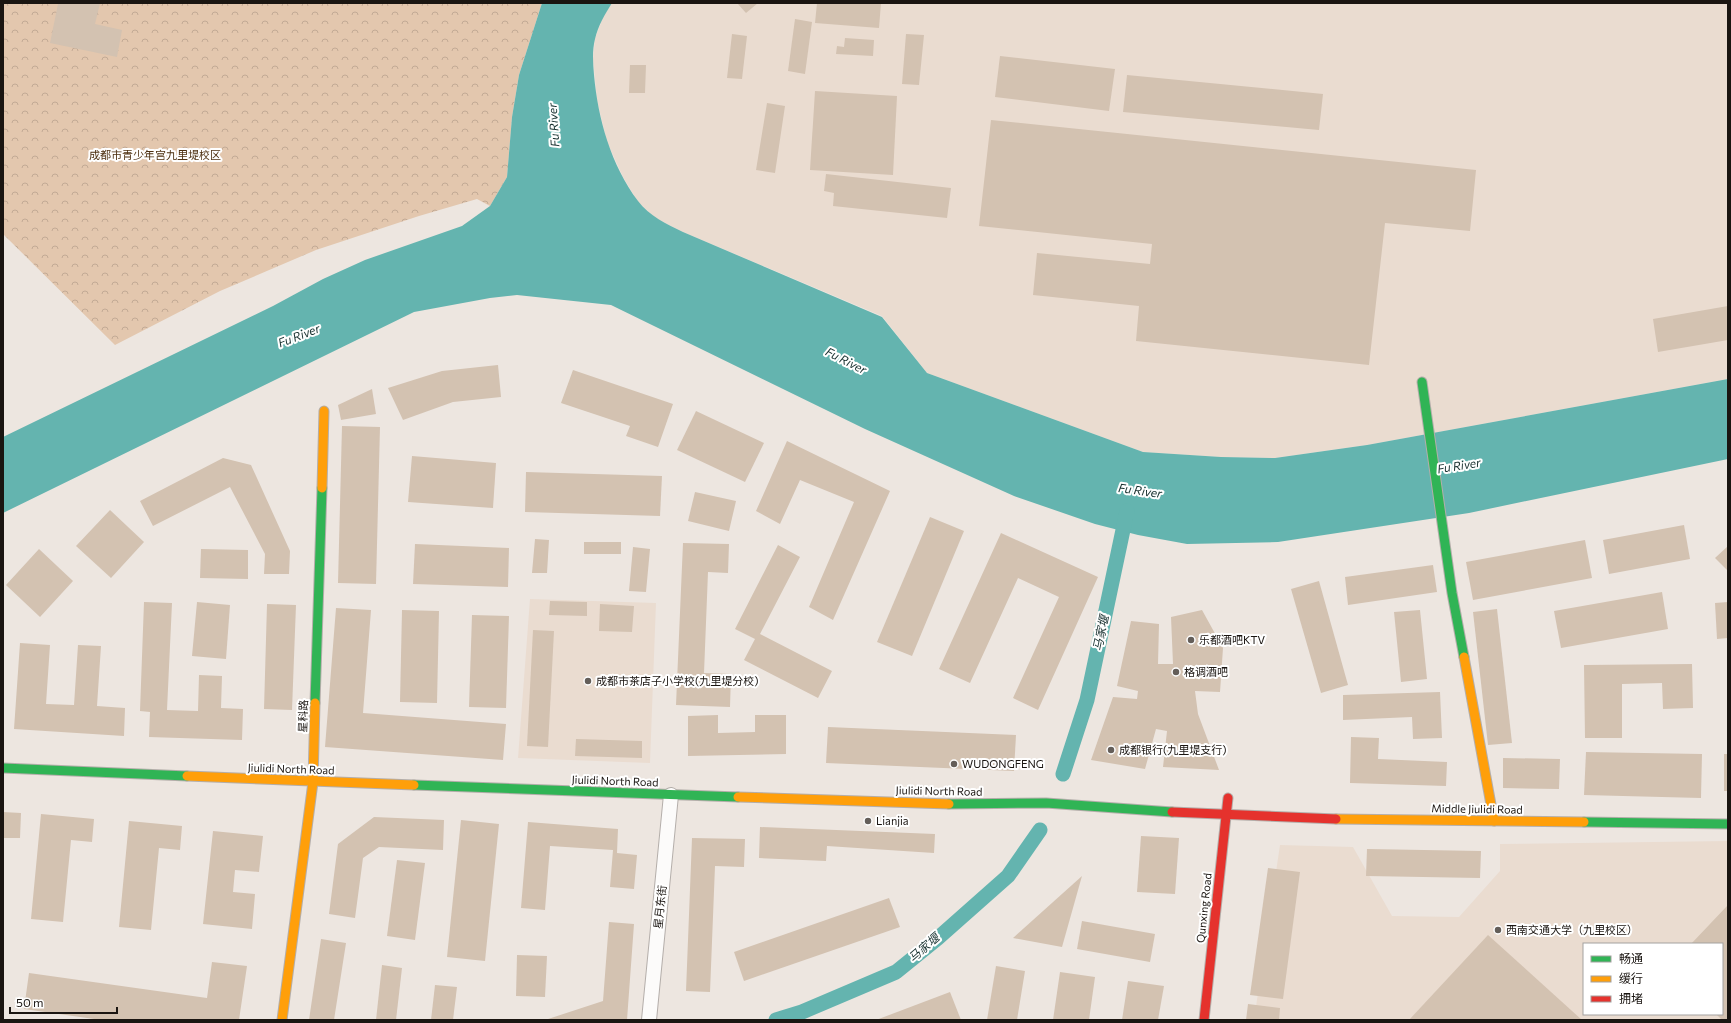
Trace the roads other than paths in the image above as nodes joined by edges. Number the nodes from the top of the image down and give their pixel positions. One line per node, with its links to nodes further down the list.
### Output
1 (1422, 386): 8 (street)
2 (324, 411): 4 (street, 星科路)
3 (3, 768): 4 (street, Jiulidi North Road)
4 (313, 782): 5 (street, Jiulidi North Road); 10 (street, 星科路)
5 (671, 795): 7 (street, Jiulidi North Road); 11 (street, 星月东街)
6 (1228, 798): 7 (street, Qunxing Road)
7 (1226, 814): 8 (street, Middle Jiulidi Road); 12 (street, Qunxing Road)
8 (1494, 821): 9 (street, Middle Jiulidi Road)
9 (1728, 824)
10 (282, 1020)
11 (649, 1020)
12 (1204, 1020)

